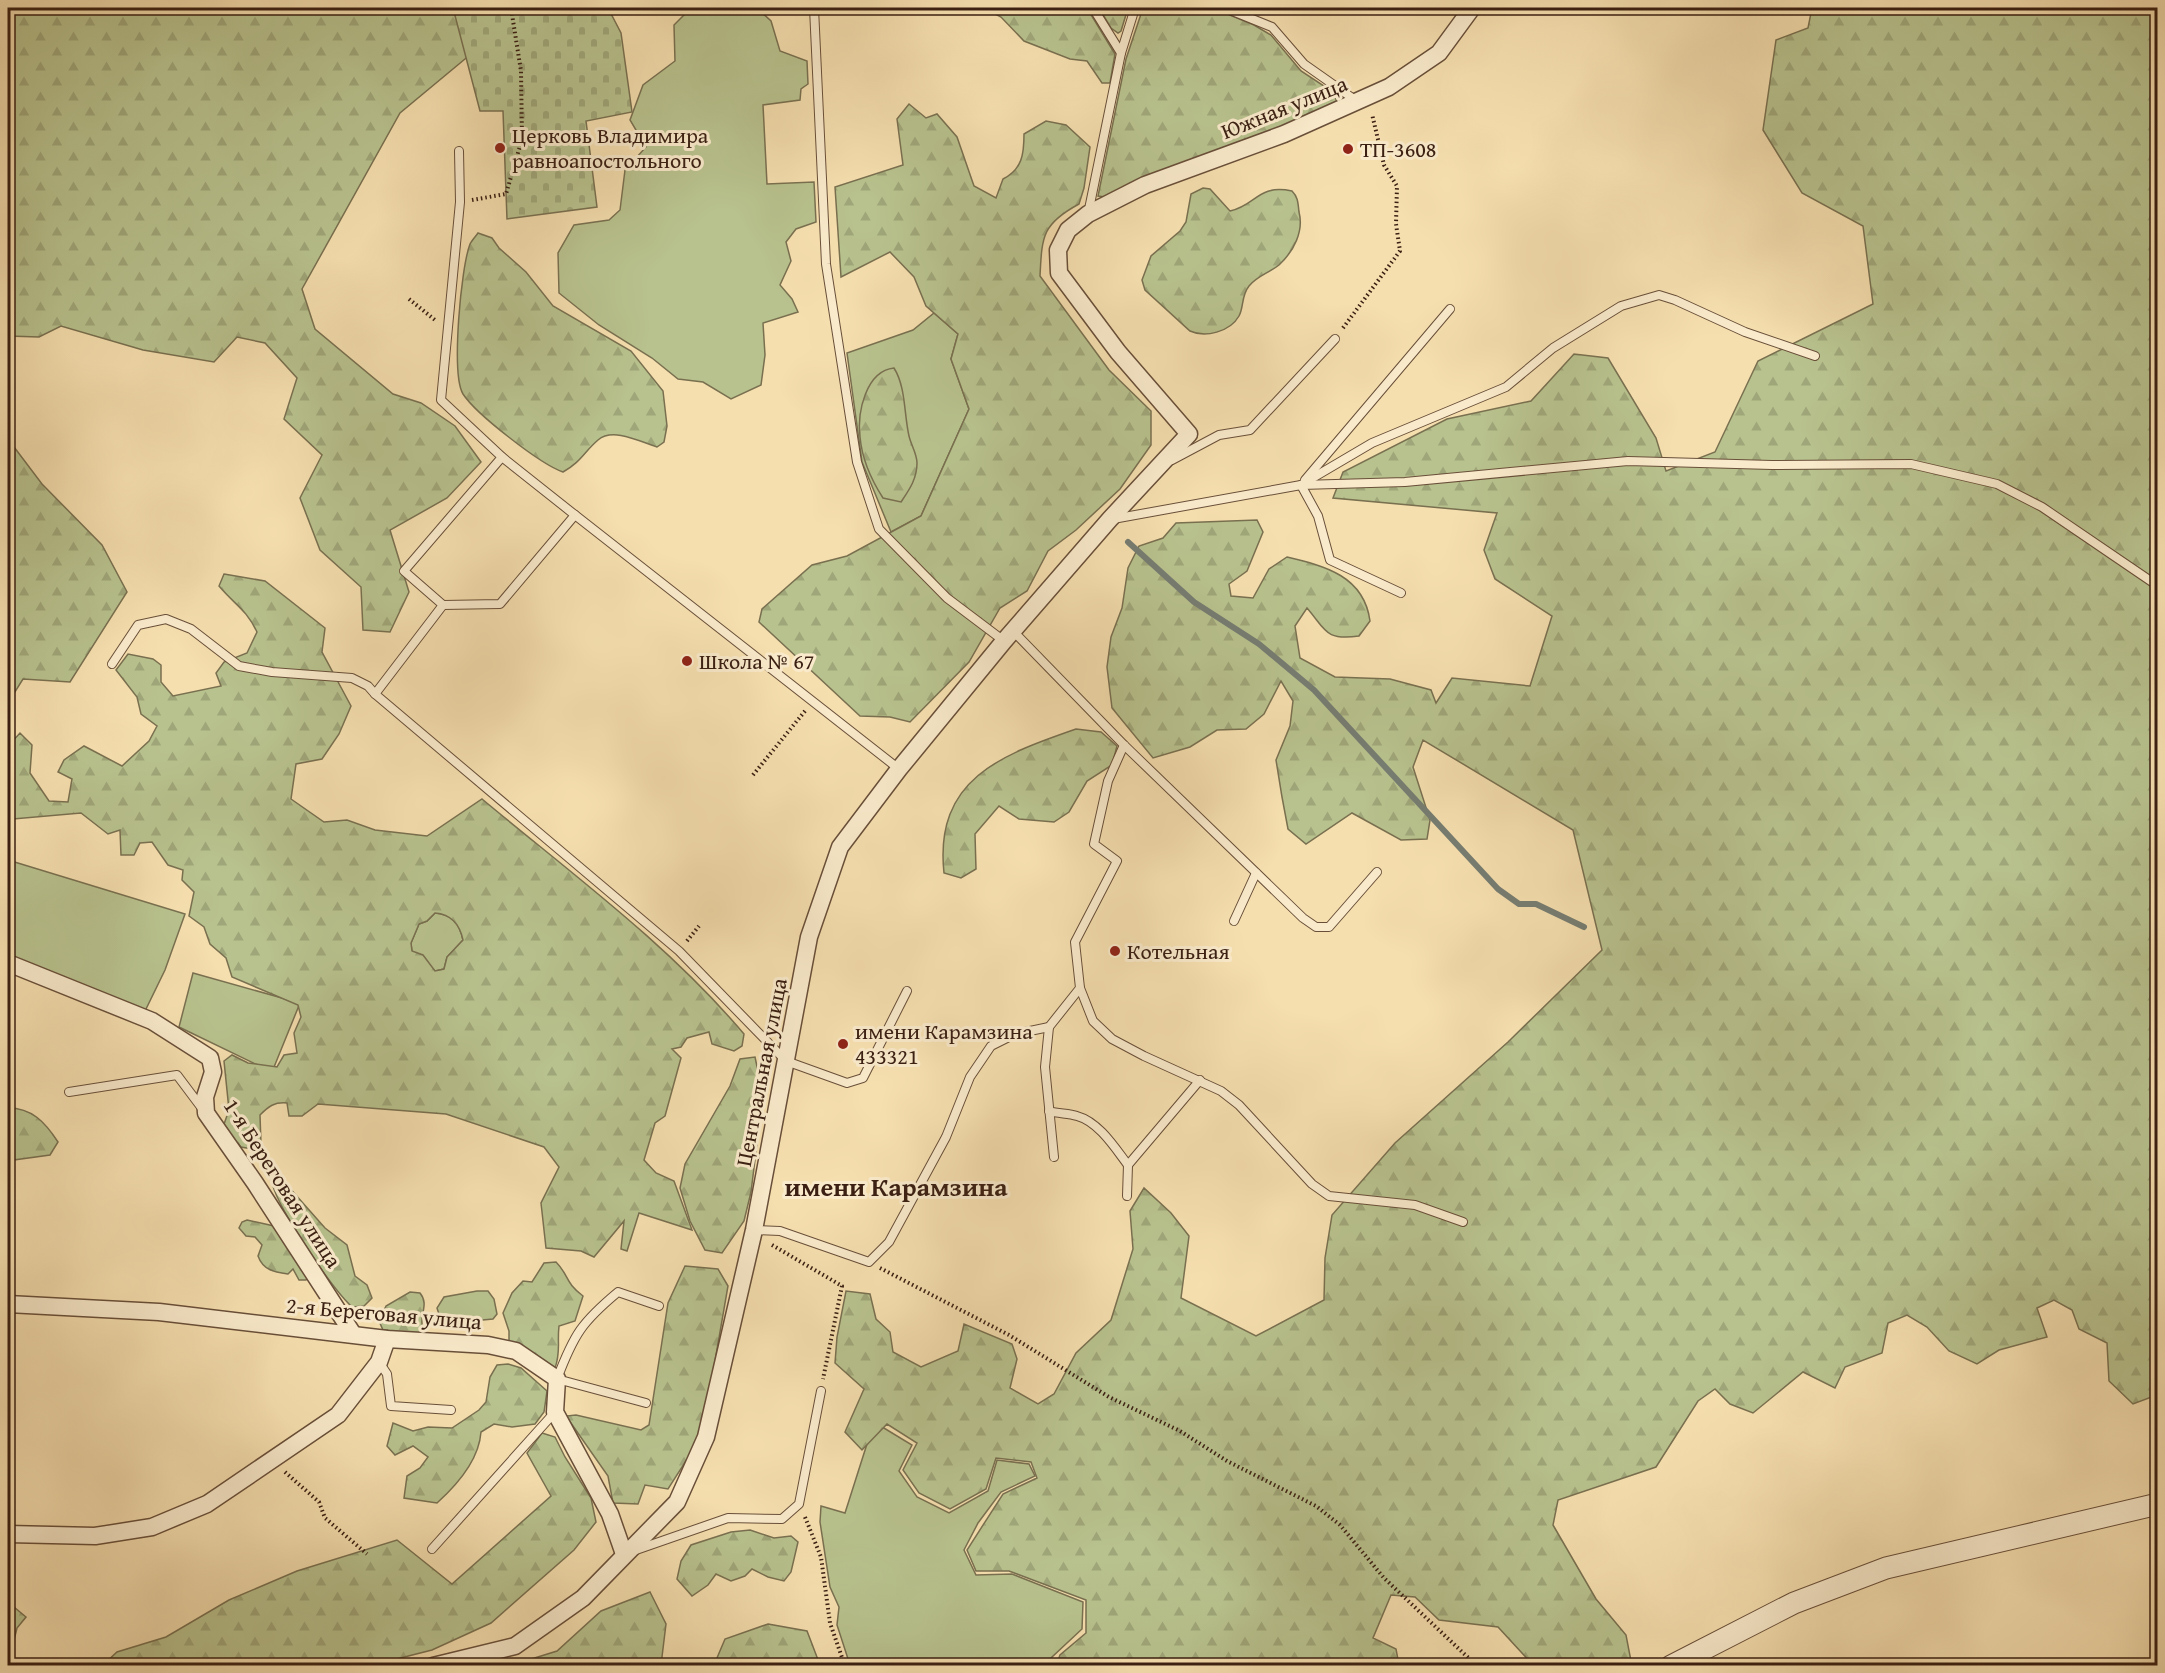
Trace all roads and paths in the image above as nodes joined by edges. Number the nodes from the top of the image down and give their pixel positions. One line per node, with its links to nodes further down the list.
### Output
1 (511, 8): 10 (path)
2 (814, 8): 25 (lane)
3 (1093, 8): 7 (lane)
4 (1135, 8): 7 (lane)
5 (1225, 8): 8 (lane)
6 (1472, 8): 8 (street, Южная улица)
7 (1121, 53): 11 (lane)
8 (1358, 102): 11 (street, Южная улица); 15 (path)
9 (459, 151): 10 (lane)
10 (460, 202): 14 (lane)
11 (1088, 214): 18 (street, Южная улица)
12 (409, 299): 14 (path)
13 (1450, 309): 19 (lane)
14 (448, 330): 17 (lane)
15 (1335, 339): 18 (lane)
16 (1815, 356): 19 (lane)
17 (502, 457): 20 (lane); 24 (lane)
18 (1161, 466): 21 (street, Центральная улица)
19 (1301, 484): 21 (lane); 22 (lane); 23 (lane)
20 (575, 515): 24 (lane); 28 (lane)
21 (1110, 519): 25 (street, Центральная улица)
22 (2157, 586)
23 (1401, 593)
24 (443, 605): 27 (lane)
25 (1009, 636): 29 (lane); 30 (street, Центральная улица)
26 (112, 664): 27 (lane)
27 (375, 694): 36 (lane)
28 (813, 702): 30 (lane); 31 (path)
29 (1124, 745): 33 (lane); 38 (lane)
30 (898, 769): 41 (street, Центральная улица)
31 (753, 775)
32 (1377, 872): 33 (lane)
33 (1256, 873): 34 (lane)
34 (1234, 921)
35 (699, 926): 36 (path)
36 (679, 951): 41 (lane)
37 (8, 963): 45 (street, 1-я Береговая улица)
38 (1080, 988): 40 (lane); 42 (lane)
39 (907, 991): 41 (lane)
40 (1049, 1027): 44 (lane); 51 (lane)
41 (786, 1061): 50 (street, Центральная улица)
42 (1200, 1080): 47 (lane); 49 (lane)
43 (69, 1092): 45 (lane)
44 (1049, 1111): 46 (lane); 47 (lane)
45 (206, 1113): 54 (street, 1-я Береговая улица)
46 (1054, 1157)
47 (1128, 1165): 48 (lane)
48 (1127, 1196)
49 (1463, 1222)
50 (760, 1236): 51 (lane); 58 (path); 68 (street, Центральная улица)
51 (869, 1262): 71 (path)
52 (8, 1304): 54 (street, 2-я Береговая улица)
53 (659, 1306): 57 (lane)
54 (353, 1334): 55 (street, 2-я Береговая улица)
55 (387, 1339): 56 (street); 57 (street, 2-я Береговая улица)
56 (379, 1362): 60 (lane); 62 (street)
57 (557, 1379): 59 (lane); 61 (street)
58 (821, 1391): 63 (lane)
59 (646, 1402)
60 (451, 1410)
61 (555, 1412): 66 (lane); 68 (street)
62 (275, 1460): 65 (street); 67 (path)
63 (799, 1504): 68 (lane); 70 (path)
64 (2157, 1504): 72 (street)
65 (8, 1534)
66 (432, 1549)
67 (367, 1554)
68 (624, 1554): 69 (street, Центральная улица)
69 (433, 1665)
70 (845, 1665)
71 (1477, 1665)
72 (1671, 1665)

